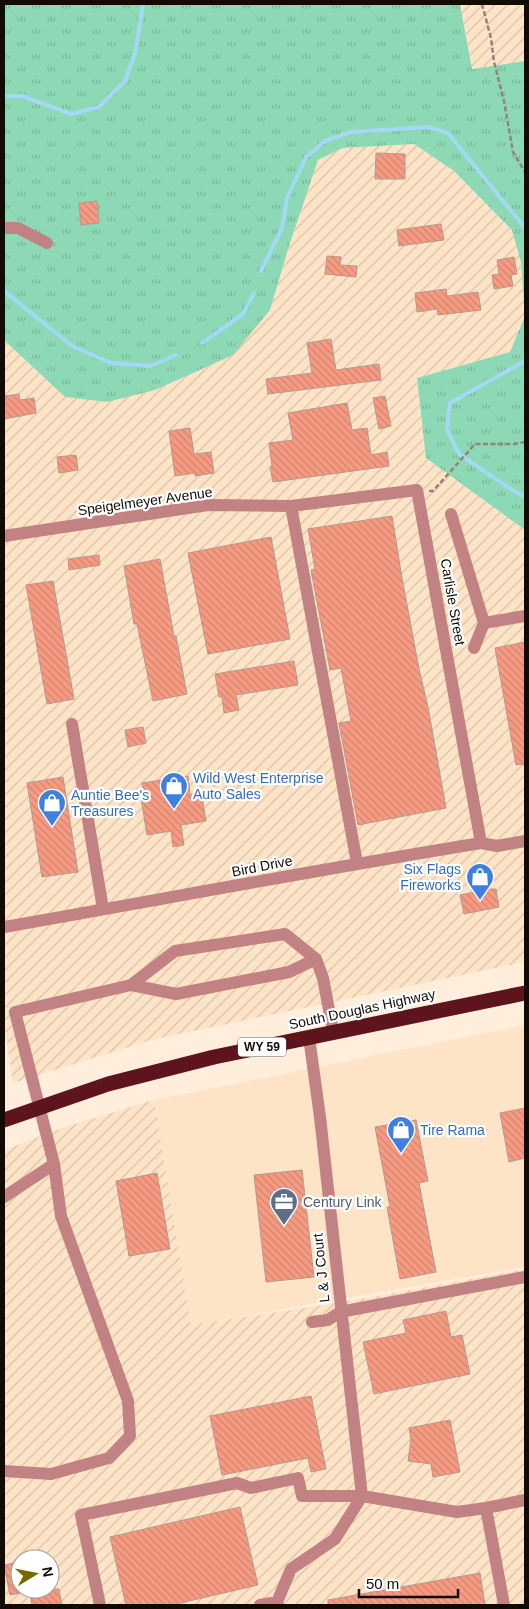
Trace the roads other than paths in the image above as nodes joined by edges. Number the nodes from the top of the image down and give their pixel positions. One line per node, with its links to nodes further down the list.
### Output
1 (4, 228): 2 (street)
2 (47, 243)
3 (292, 506): 5 (street, Speigelmeyer Avenue); 11 (street, Carlisle Street); 12 (street)
4 (450, 514): 7 (street)
5 (4, 536)
6 (525, 616): 7 (street)
7 (484, 623): 8 (street)
8 (474, 648)
9 (72, 724): 13 (street)
10 (525, 841): 11 (street, Bird Drive)
11 (481, 843): 12 (street, Bird Drive)
12 (357, 863): 13 (street, Bird Drive)
13 (103, 909): 14 (street, Bird Drive)
14 (4, 927)
15 (316, 959): 16 (street); 16 (street); 18 (street)
16 (131, 985): 20 (street)
17 (525, 993): 18 (highway, South Douglas Highway / WY 59)
18 (333, 1031): 19 (highway, South Douglas Highway / WY 59)
19 (309, 1037): 20 (highway, South Douglas Highway / WY 59); 25 (street, L & J Court)
20 (40, 1106): 21 (highway, South Douglas Highway / WY 59); 22 (street)
21 (4, 1120)
22 (54, 1164): 23 (street); 27 (street)
23 (4, 1197)
24 (525, 1277): 25 (street)
25 (340, 1312): 26 (street); 28 (street, L & J Court)
26 (312, 1322)
27 (4, 1472)
28 (362, 1496): 30 (street); 31 (street); 32 (street)
29 (525, 1500): 30 (street)
30 (486, 1508): 34 (street)
31 (278, 1603): 33 (street)
32 (100, 1605)
33 (260, 1605)
34 (504, 1605)

